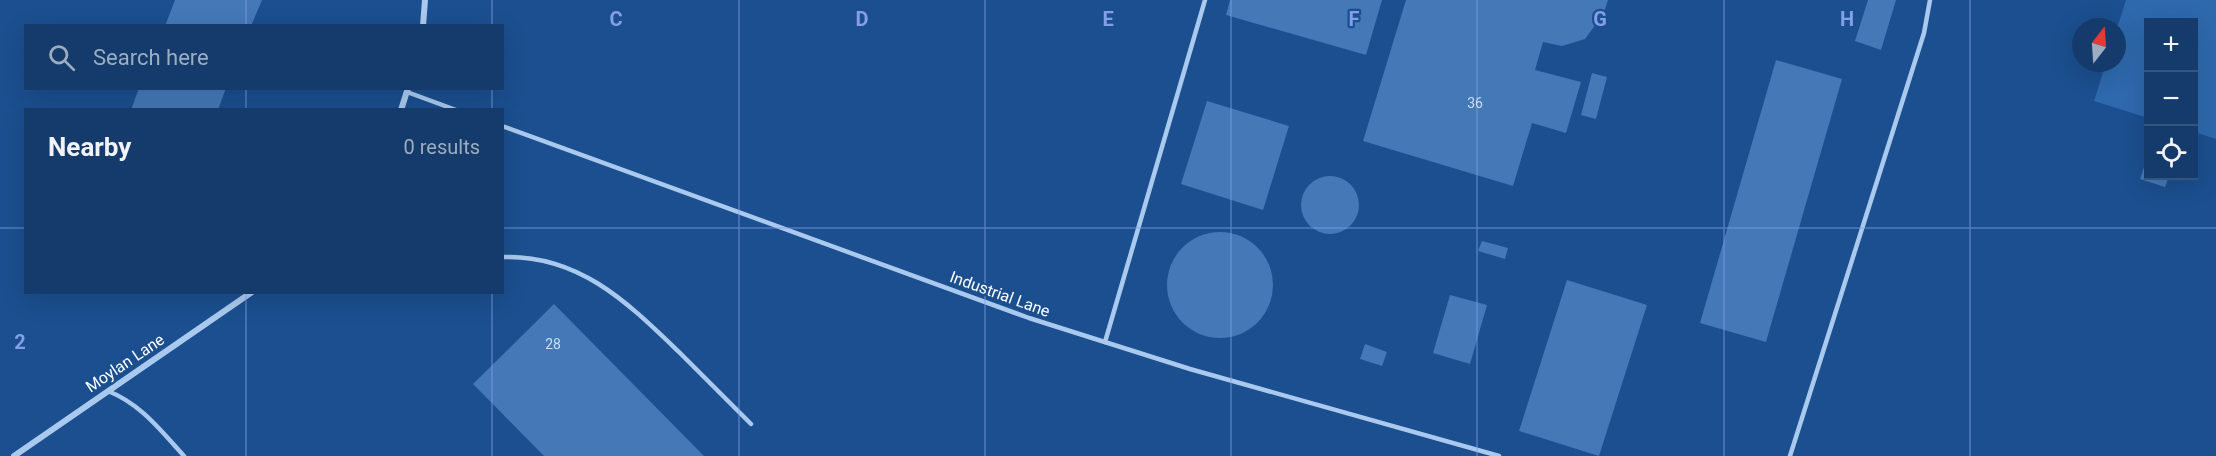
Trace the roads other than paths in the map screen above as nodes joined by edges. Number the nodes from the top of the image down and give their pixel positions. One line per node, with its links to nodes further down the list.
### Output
1 (425, 0): 4 (street)
2 (1205, 0): 11 (lane)
3 (1930, 0): 17 (lane)
4 (423, 24)
5 (408, 90): 6 (street); 7 (lane)
6 (402, 108)
7 (451, 108)
8 (504, 127): 11 (lane, Industrial Lane)
9 (504, 257): 13 (lane)
10 (249, 294): 12 (street, Moylan Lane)
11 (1105, 342): 16 (lane, Industrial Lane)
12 (108, 391): 14 (street, Moylan Lane); 15 (lane)
13 (751, 424)
14 (14, 456)
15 (184, 456)
16 (1499, 456)
17 (1790, 456)

